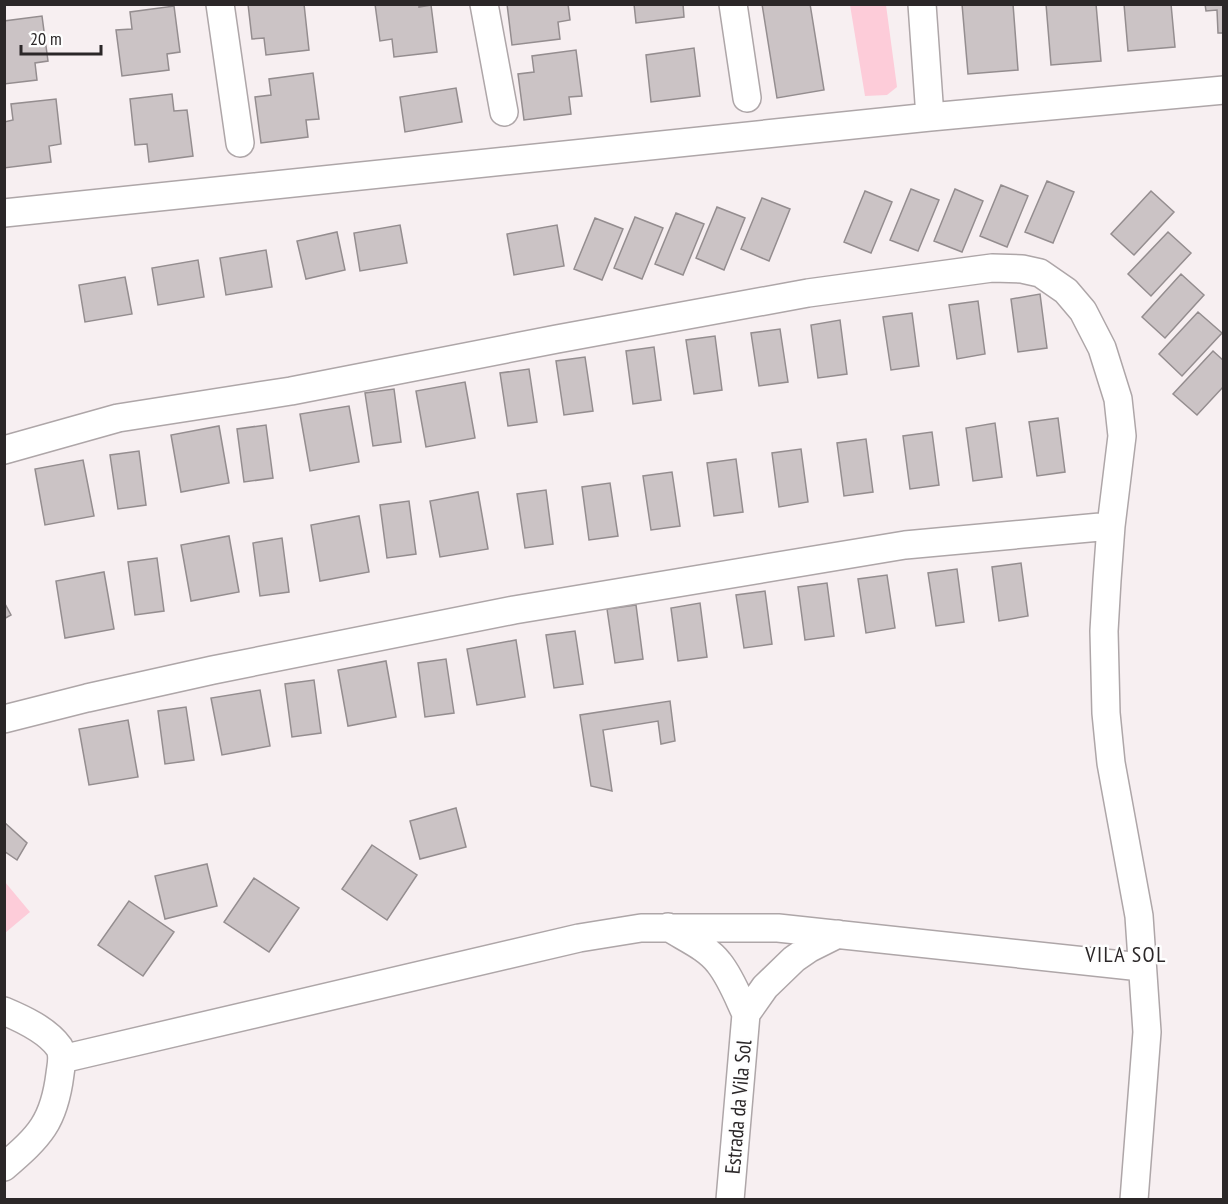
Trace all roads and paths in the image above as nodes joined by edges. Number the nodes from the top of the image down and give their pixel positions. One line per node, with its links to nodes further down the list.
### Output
1 (220, 4): 9 (street)
2 (484, 4): 7 (street)
3 (733, 4): 6 (street)
4 (922, 4): 8 (street)
5 (1224, 90): 8 (street)
6 (747, 98)
7 (504, 112)
8 (930, 117): 10 (street)
9 (240, 143)
10 (4, 213)
11 (4, 450): 12 (street)
12 (1111, 526): 13 (street); 16 (street)
13 (4, 719)
14 (668, 927): 15 (street); 18 (street, Estrada da Vila Sol); 19 (street)
15 (838, 934): 16 (street); 18 (street, Estrada da Vila Sol)
16 (1142, 967): 22 (street)
17 (4, 1011): 19 (street)
18 (746, 1014): 21 (street, Estrada da Vila Sol)
19 (62, 1059): 20 (street)
20 (4, 1167)
21 (730, 1200)
22 (1134, 1200)

